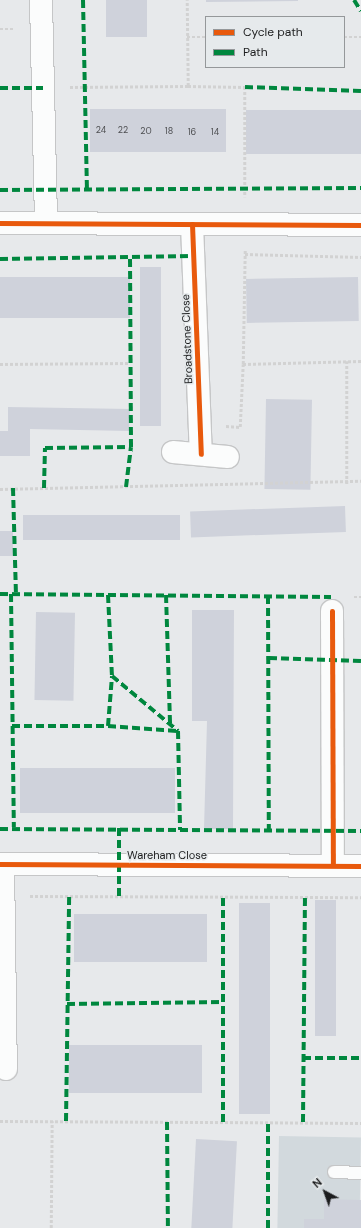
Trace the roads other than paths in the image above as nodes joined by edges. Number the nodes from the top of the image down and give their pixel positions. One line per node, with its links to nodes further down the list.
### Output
1 (41, 0): 3 (street)
2 (0, 223): 3 (street)
3 (46, 223): 4 (street)
4 (192, 224): 5 (street); 7 (street, Broadstone Close)
5 (361, 225)
6 (173, 452): 7 (street)
7 (201, 454): 8 (street)
8 (228, 457)
9 (332, 611): 11 (street)
10 (2, 864): 11 (street, Wareham Close); 13 (street, Wareham Close)
11 (333, 865): 12 (street, Wareham Close)
12 (361, 866)
13 (6, 1069)
14 (334, 1172): 15 (lane)
15 (361, 1173)

